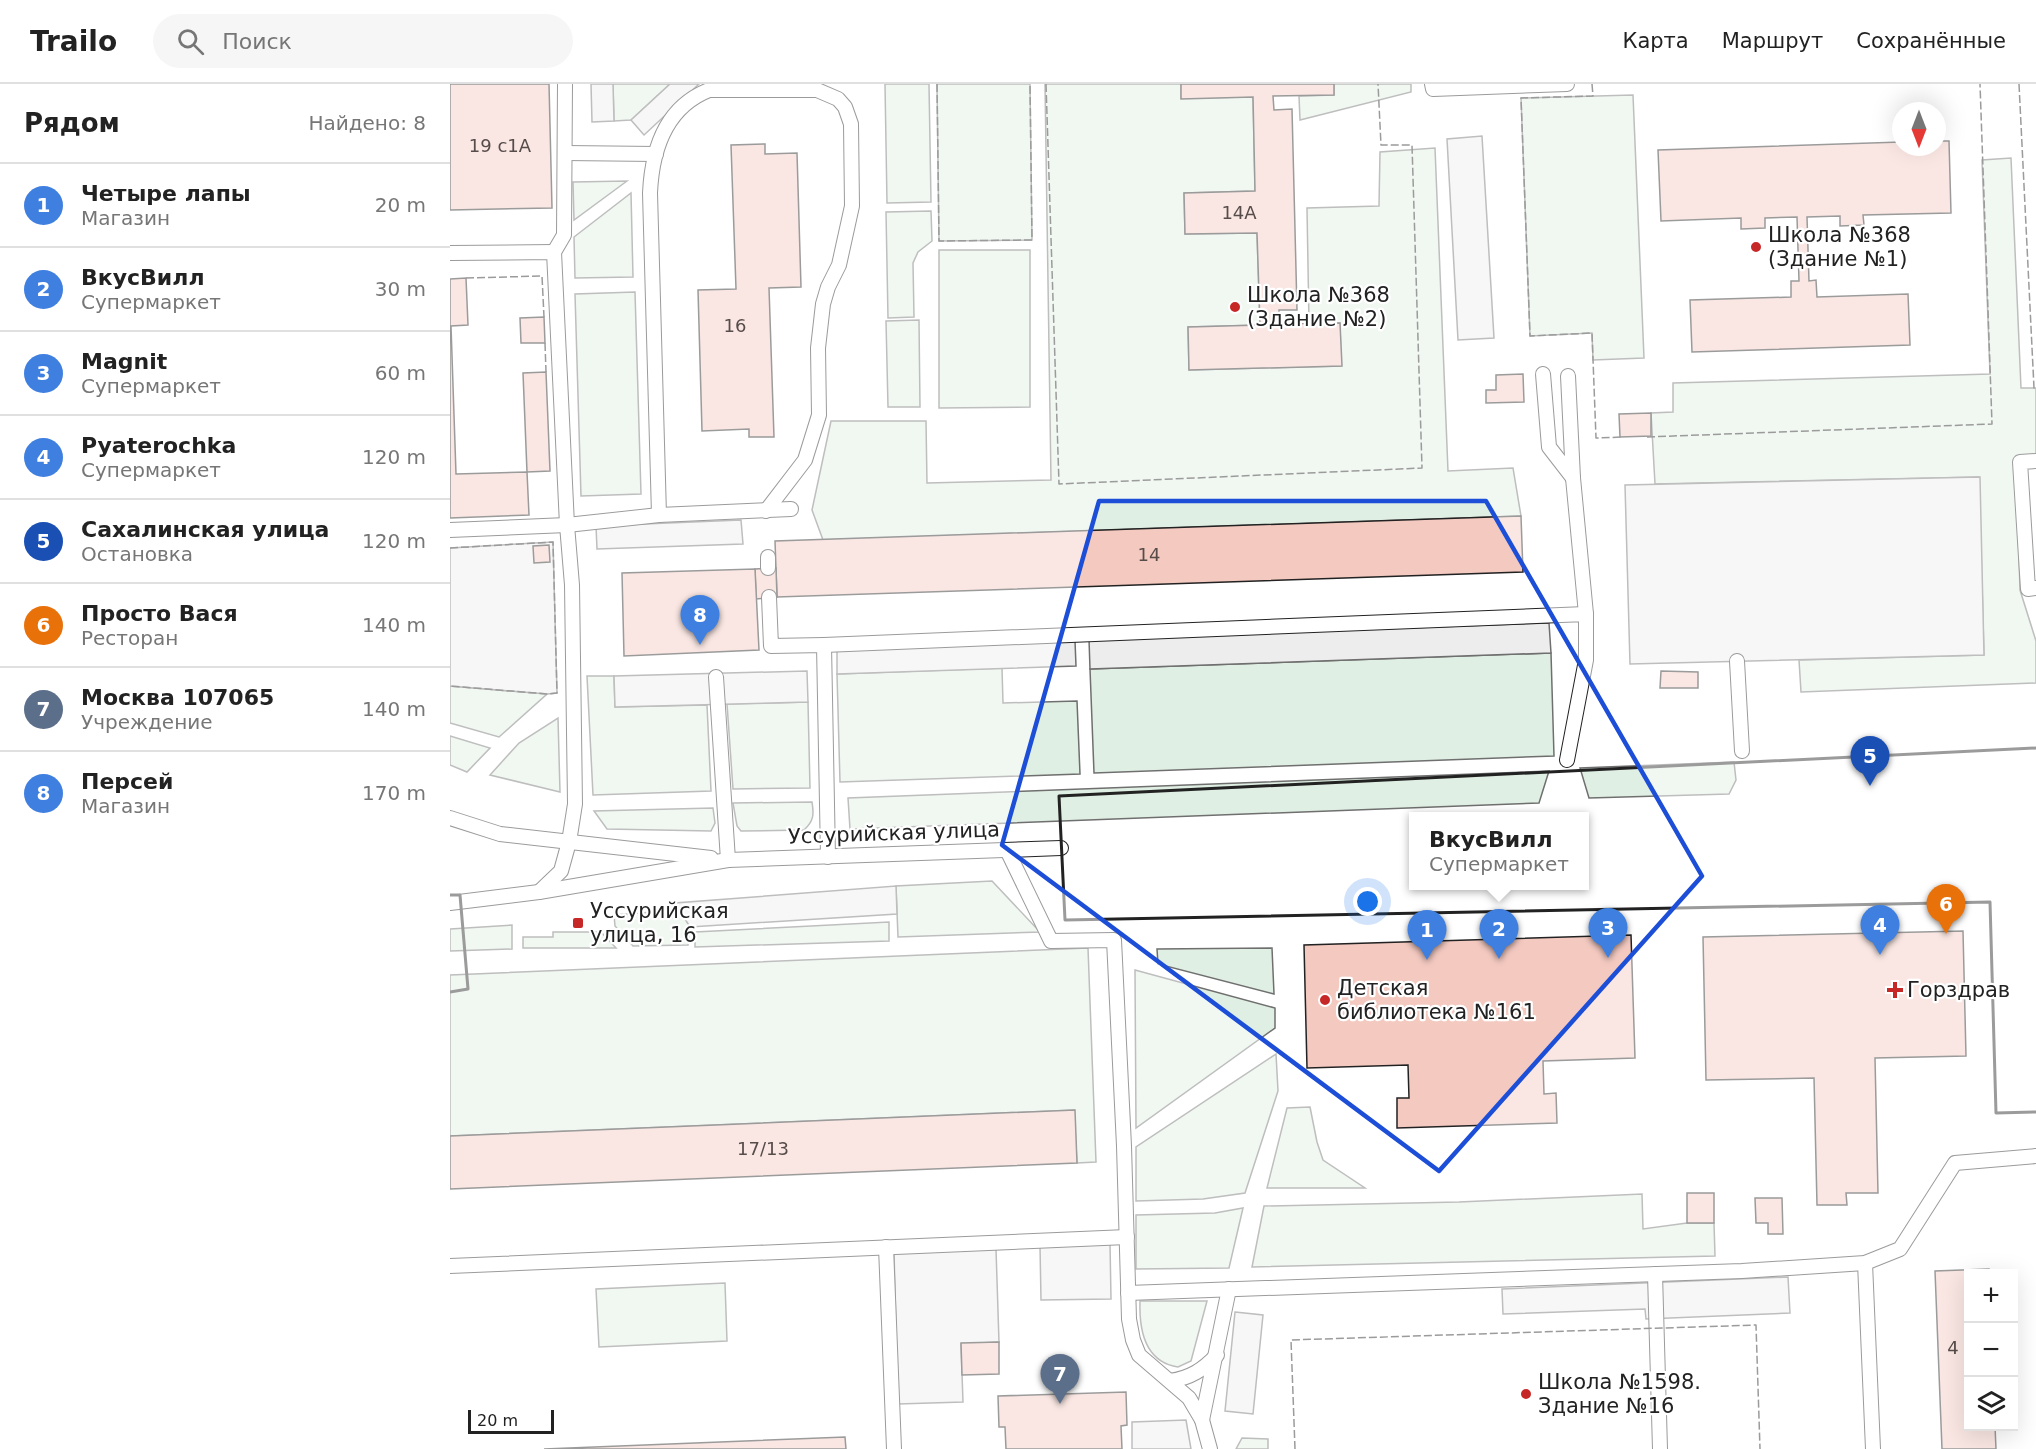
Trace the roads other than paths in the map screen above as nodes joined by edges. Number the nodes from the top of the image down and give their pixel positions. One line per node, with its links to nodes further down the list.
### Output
1 (565, 84): 4 (lane)
2 (1432, 84): 3 (lane)
3 (1567, 84)
4 (565, 153): 5 (lane); 6 (lane)
5 (656, 154): 13 (lane); 14 (lane)
6 (554, 252): 7 (lane); 15 (lane)
7 (450, 253)
8 (1543, 374): 11 (lane)
9 (1568, 376): 11 (lane)
10 (2036, 461): 17 (lane)
11 (1573, 478): 19 (lane)
12 (791, 509): 13 (lane)
13 (766, 511): 14 (lane)
14 (659, 515): 15 (lane)
15 (567, 525): 16 (lane); 26 (lane)
16 (450, 530)
17 (2036, 588)
18 (769, 597): 20 (lane)
19 (1586, 614): 20 (lane); 24 (lane)
20 (824, 645): 29 (lane)
21 (1737, 661): 23 (lane)
22 (716, 676): 30 (lane)
23 (1742, 752)
24 (1567, 760)
25 (450, 818): 26 (lane, Уссурийская улица)
26 (569, 842): 30 (lane, Уссурийская улица); 31 (lane)
27 (1061, 848): 28 (lane, Уссурийская улица)
28 (1007, 850): 29 (lane, Уссурийская улица); 34 (lane)
29 (828, 856): 30 (lane, Уссурийская улица)
30 (728, 860): 31 (lane, Уссурийская улица)
31 (539, 892): 32 (lane, Уссурийская улица)
32 (450, 903)
33 (2036, 1156): 36 (lane)
34 (1127, 1237): 35 (lane); 40 (lane)
35 (886, 1248): 37 (lane); 44 (lane)
36 (1865, 1263): 38 (lane); 47 (lane)
37 (450, 1266)
38 (1655, 1274): 39 (lane); 46 (lane)
39 (1229, 1289): 40 (lane); 41 (lane)
40 (1128, 1293): 42 (lane)
41 (1216, 1355): 42 (lane); 43 (lane)
42 (1170, 1381): 43 (lane)
43 (1202, 1420): 45 (lane)
44 (894, 1449)
45 (1210, 1449)
46 (1660, 1449)
47 (1873, 1449)

